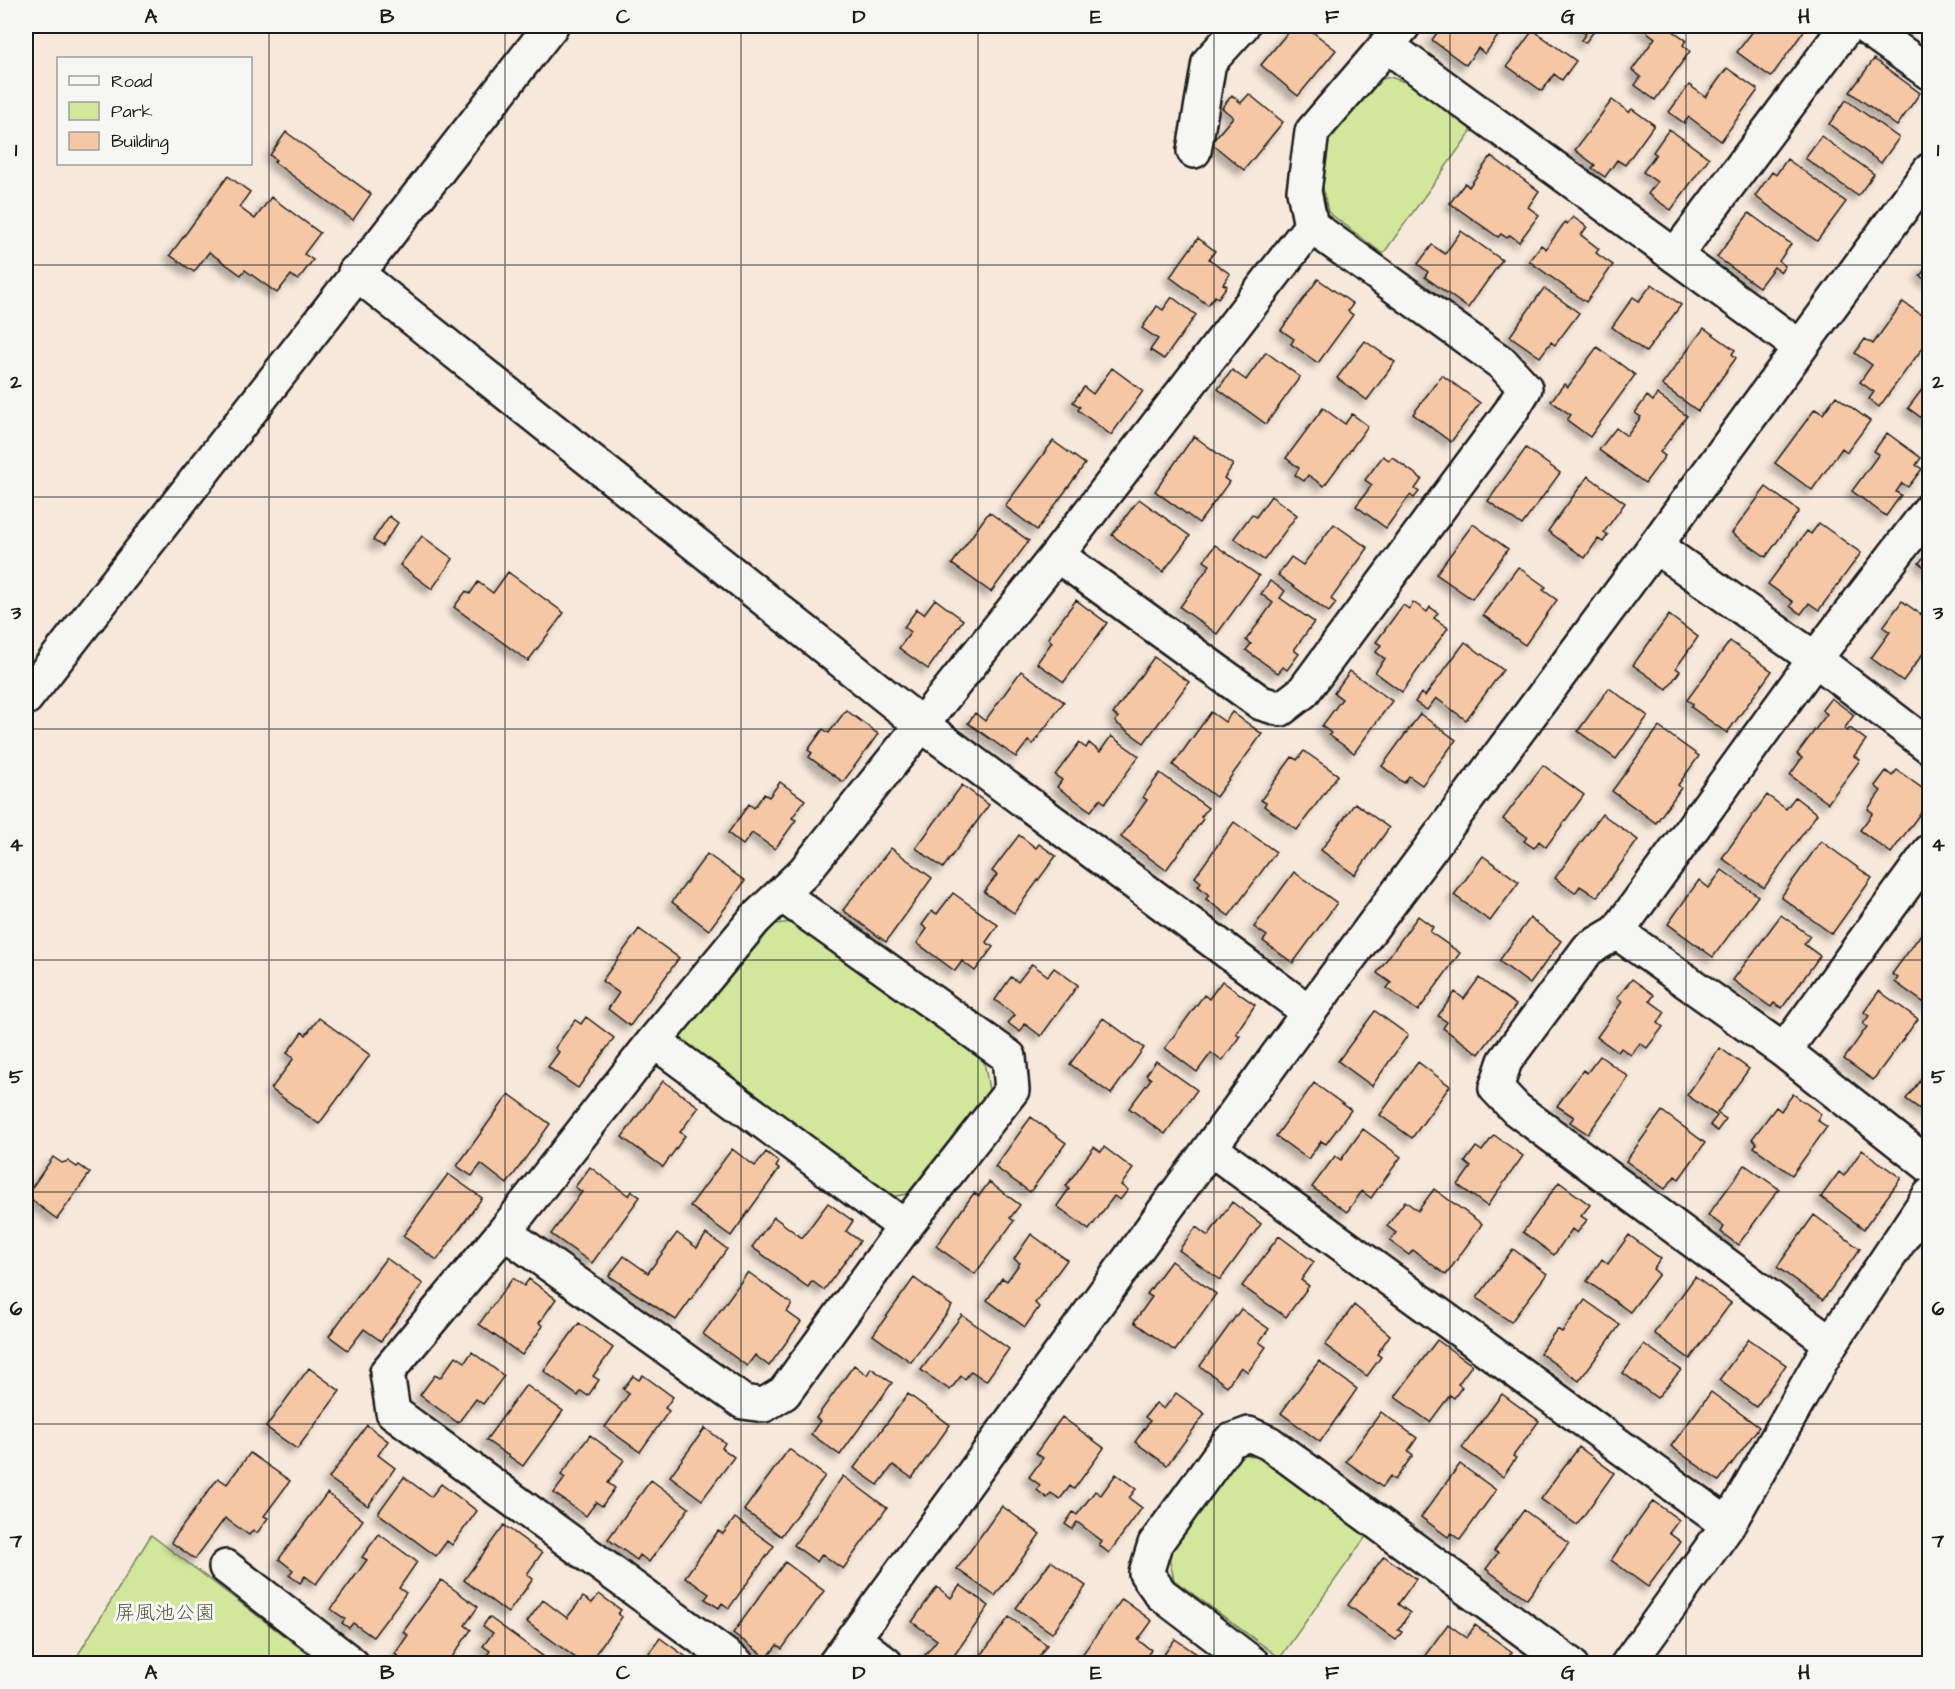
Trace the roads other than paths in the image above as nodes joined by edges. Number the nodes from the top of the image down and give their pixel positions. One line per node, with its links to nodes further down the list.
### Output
1 (551, 26): 11 (street)
2 (1242, 26): 7 (street)
3 (1847, 26): 10 (street)
4 (1864, 26): 6 (street)
5 (1395, 35): 9 (street); 10 (street)
6 (1929, 73)
7 (1194, 151)
8 (1929, 170): 12 (street)
9 (1311, 226): 15 (street); 15 (street)
10 (1675, 256): 12 (street)
11 (355, 272): 17 (street); 18 (street)
12 (1800, 347): 14 (street)
13 (1929, 509): 16 (street)
14 (1655, 546): 16 (street); 23 (street)
15 (1057, 555): 18 (street)
16 (1815, 659): 19 (street); 22 (street)
17 (26, 698)
18 (922, 725): 21 (street); 23 (street)
19 (1929, 747)
20 (1929, 851): 25 (street)
21 (782, 895): 24 (street); 29 (street)
22 (1617, 932): 25 (street); 31 (street)
23 (1309, 1012): 26 (street)
24 (654, 1041): 29 (street); 30 (street)
25 (1784, 1052): 27 (street)
26 (1210, 1149): 32 (street); 34 (street)
27 (1929, 1166)
28 (1929, 1195): 31 (street)
29 (905, 1227): 30 (street)
30 (504, 1232): 36 (street)
31 (1831, 1342): 32 (street)
32 (1728, 1525): 40 (street)
33 (226, 1567): 35 (street)
34 (844, 1651): 37 (street)
35 (352, 1664)
36 (737, 1664)
37 (886, 1664)
38 (1253, 1664): 39 (street)
39 (1570, 1664)
40 (1628, 1664)

